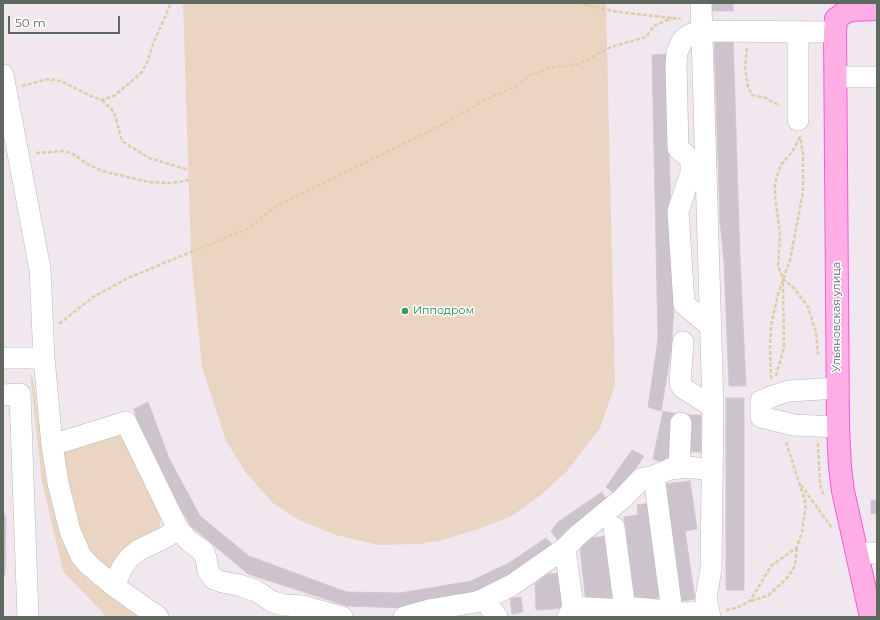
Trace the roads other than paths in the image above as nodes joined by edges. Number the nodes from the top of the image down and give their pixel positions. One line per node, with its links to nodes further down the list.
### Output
1 (877, 10): 2 (main road)
2 (840, 15): 4 (street); 5 (main road, Ульяновская улица)
3 (701, 18): 4 (street); 9 (street); 9 (street)
4 (798, 32): 8 (street)
5 (836, 77): 6 (street); 13 (main road, Ульяновская улица)
6 (877, 77)
7 (4, 82): 12 (street)
8 (799, 129)
9 (710, 326): 15 (street)
10 (683, 342): 15 (street)
11 (3, 358): 12 (street)
12 (44, 358): 18 (street)
13 (838, 388): 17 (main road, Ульяновская улица); 17 (street)
14 (3, 394): 32 (street)
15 (713, 407): 20 (street)
16 (681, 423): 19 (street)
17 (828, 426): 25 (main road, Ульяновская улица)
18 (52, 445): 23 (street); 26 (street)
19 (679, 468): 20 (street); 21 (street)
20 (711, 470): 31 (street)
21 (654, 476): 24 (street); 30 (street)
22 (614, 527): 28 (street)
23 (178, 529): 26 (street); 34 (street)
24 (565, 548): 27 (street); 29 (street)
25 (867, 553): 37 (main road, Ульяновская улица)
26 (114, 586): 33 (street)
27 (484, 599): 35 (street); 36 (street)
28 (625, 610): 29 (street); 30 (street)
29 (571, 612)
30 (672, 612): 31 (street)
31 (710, 615)
32 (28, 617)
33 (158, 617)
34 (342, 617)
35 (404, 617)
36 (497, 617)
37 (871, 617)

